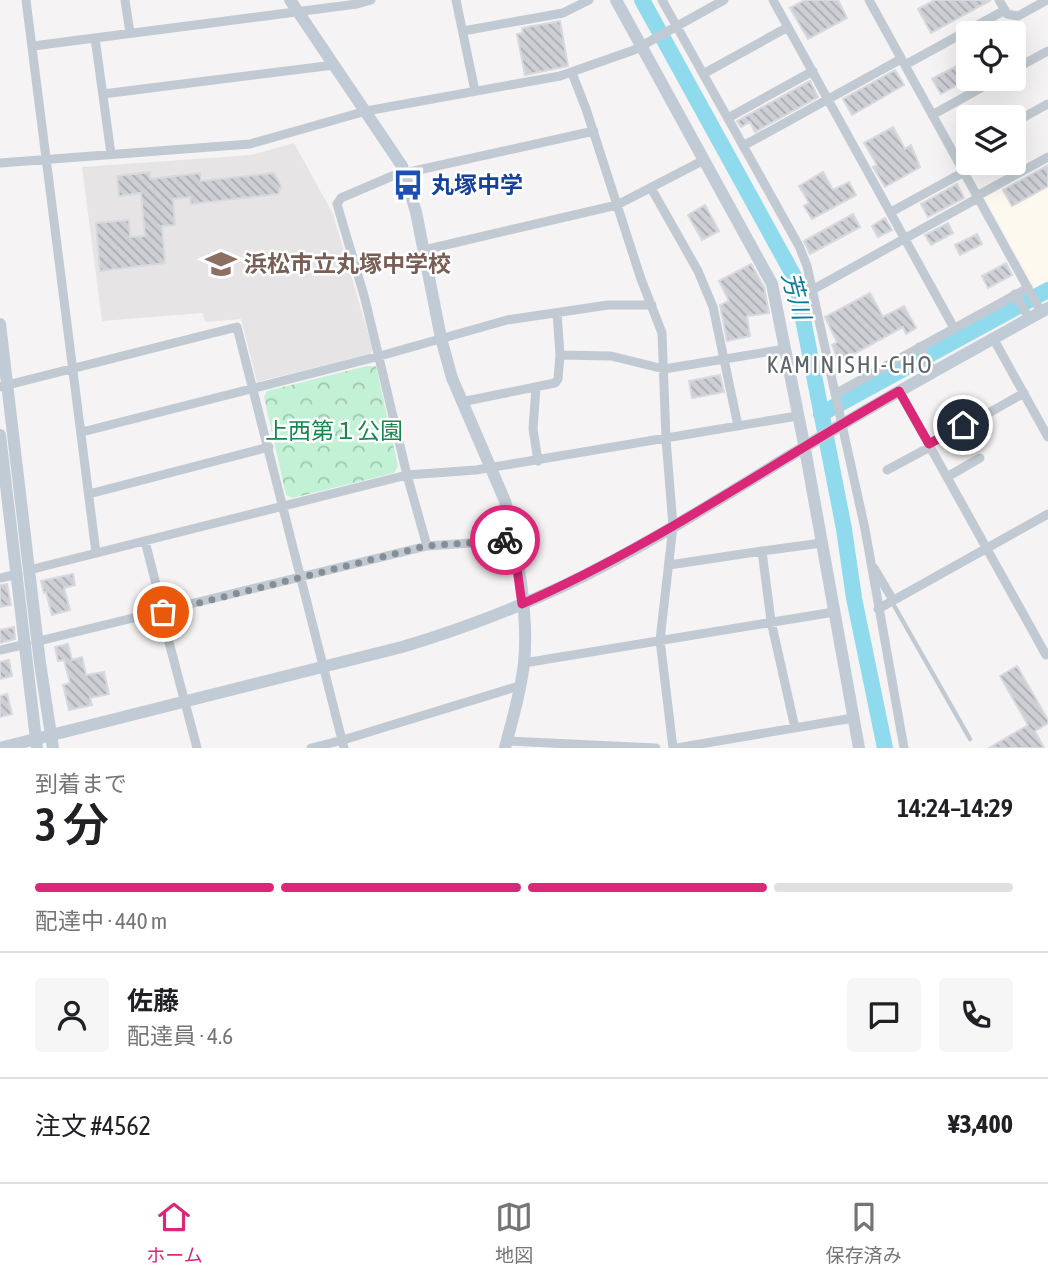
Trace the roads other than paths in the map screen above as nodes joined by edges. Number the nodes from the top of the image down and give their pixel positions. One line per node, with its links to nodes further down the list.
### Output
1 (26, 0): 21 (street)
2 (125, 0): 18 (street)
3 (370, 0): 13 (street)
4 (456, 0): 17 (street)
5 (589, 0): 17 (street)
6 (616, 0): 20 (street)
7 (662, 0): 15 (street)
8 (724, 0): 15 (street)
9 (773, 0): 16 (street)
10 (869, 0): 23 (street)
11 (999, 0): 14 (street)
12 (1047, 0): 14 (street)
13 (294, 6): 18 (street); 25 (street)
14 (1004, 10): 23 (street)
15 (675, 27): 20 (street); 28 (street)
16 (788, 27): 26 (street); 28 (street)
17 (463, 31): 29 (street)
18 (130, 33): 19 (street)
19 (95, 38): 21 (street); 31 (street)
20 (644, 44): 27 (street); 44 (street)
21 (33, 46): 43 (street)
22 (1048, 51): 24 (street)
23 (903, 62): 32 (street); 35 (street)
24 (1026, 63)
25 (334, 65): 31 (street); 34 (street)
26 (813, 71): 32 (street); 37 (street)
27 (572, 73): 29 (street); 38 (street)
28 (703, 74): 37 (street)
29 (475, 91): 34 (street)
30 (976, 91): 35 (street)
31 (103, 94): 40 (street)
32 (828, 99): 39 (street); 52 (street)
33 (1048, 104): 36 (street)
34 (366, 111): 40 (street); 46 (street)
35 (932, 115): 41 (street)
36 (1026, 116)
37 (727, 118): 39 (street)
38 (594, 131): 46 (street); 51 (street)
39 (743, 146): 55 (street)
40 (111, 155): 43 (street)
41 (955, 156)
42 (1048, 157): 50 (street)
43 (46, 159): 45 (street); 72 (street)
44 (704, 160): 49 (street); 66 (street)
45 (0, 163)
46 (404, 172): 54 (street); 69 (street)
47 (959, 175): 52 (street)
48 (966, 175): 50 (street)
49 (651, 188): 51 (street); 70 (street)
50 (978, 197): 53 (street); 56 (street)
51 (617, 205): 54 (street); 58 (street)
52 (891, 212): 53 (street)
53 (905, 239): 55 (street); 63 (street)
54 (424, 250): 64 (street)
55 (812, 290): 79 (street)
56 (1029, 290): 57 (street); 59 (street)
57 (1016, 296): 61 (street); 63 (street)
58 (652, 305): 60 (street); 73 (street)
59 (1042, 308): 61 (street)
60 (556, 313): 64 (street); 68 (street)
61 (1026, 315): 65 (street)
62 (0, 324): 74 (street)
63 (954, 328): 67 (street)
64 (441, 338): 69 (street); 80 (street)
65 (993, 338): 71 (street); 78 (street)
66 (785, 349): 70 (street); 81 (street)
67 (920, 349): 71 (street); 79 (street)
68 (560, 355): 73 (street); 75 (street)
69 (380, 356): 76 (street); 97 (street)
70 (725, 360): 73 (street); 85 (street)
71 (930, 367): 77 (street)
72 (73, 368): 74 (street); 76 (street); 86 (street)
73 (664, 369): 89 (street)
74 (4, 386): 112 (street)
75 (536, 387): 80 (street); 94 (street)
76 (254, 388): 86 (street); 92 (street)
77 (899, 391): 83 (street); 91 (street)
78 (1024, 393): 82 (street); 88 (street)
79 (836, 397): 83 (street)
80 (461, 402): 95 (street)
81 (797, 416): 85 (street); 90 (street)
82 (978, 419)
83 (841, 422): 90 (street); 110 (street)
84 (963, 425): 91 (street)
85 (738, 426): 89 (street)
86 (82, 432): 99 (street)
87 (0, 435): 112 (street)
88 (1048, 437)
89 (666, 439): 94 (street); 102 (street)
90 (808, 446): 102 (street); 105 (street)
91 (929, 446): 96 (street); 98 (street)
92 (269, 447): 99 (street); 100 (street)
93 (980, 458): 98 (street)
94 (538, 461): 95 (street)
95 (492, 467): 97 (street); 103 (street)
96 (887, 470)
97 (407, 475): 100 (street); 106 (street)
98 (947, 477): 107 (street)
99 (89, 494): 109 (street)
100 (283, 506): 104 (street); 113 (street)
101 (1048, 514): 107 (street)
102 (673, 526): 111 (street); 116 (street)
103 (513, 540): 106 (street); 116 (street)
104 (145, 541): 109 (street); 118 (street)
105 (822, 543): 108 (street); 119 (street)
106 (426, 546): 113 (street)
107 (987, 548): 115 (street); 124 (street)
108 (762, 551): 111 (street); 120 (street)
109 (96, 553): 112 (street)
110 (871, 564): 115 (street); 117 (street)
111 (669, 565): 121 (street)
112 (23, 572): 114 (street); 122 (street)
113 (300, 577): 118 (street); 126 (street)
114 (0, 578)
115 (892, 601): 117 (street); 131 (lane)
116 (522, 604): 125 (street); 126 (street)
117 (878, 609): 141 (street)
118 (162, 612): 122 (street); 128 (street)
119 (834, 612): 120 (street); 129 (street)
120 (771, 621): 121 (street); 130 (street)
121 (660, 640): 125 (street); 139 (street)
122 (33, 642): 123 (street); 132 (street)
123 (0, 650)
124 (1048, 653)
125 (524, 663): 127 (street)
126 (322, 666): 128 (street); 133 (street)
127 (519, 686): 133 (street); 134 (street)
128 (183, 702): 132 (street); 136 (street)
129 (853, 718): 130 (street); 140 (street)
130 (795, 728): 139 (street)
131 (970, 738)
132 (44, 742): 135 (street)
133 (344, 744): 137 (street)
134 (506, 744): 138 (street)
135 (0, 748)
136 (197, 748)
137 (311, 748)
138 (656, 748)
139 (675, 748)
140 (859, 748)
141 (904, 748)

